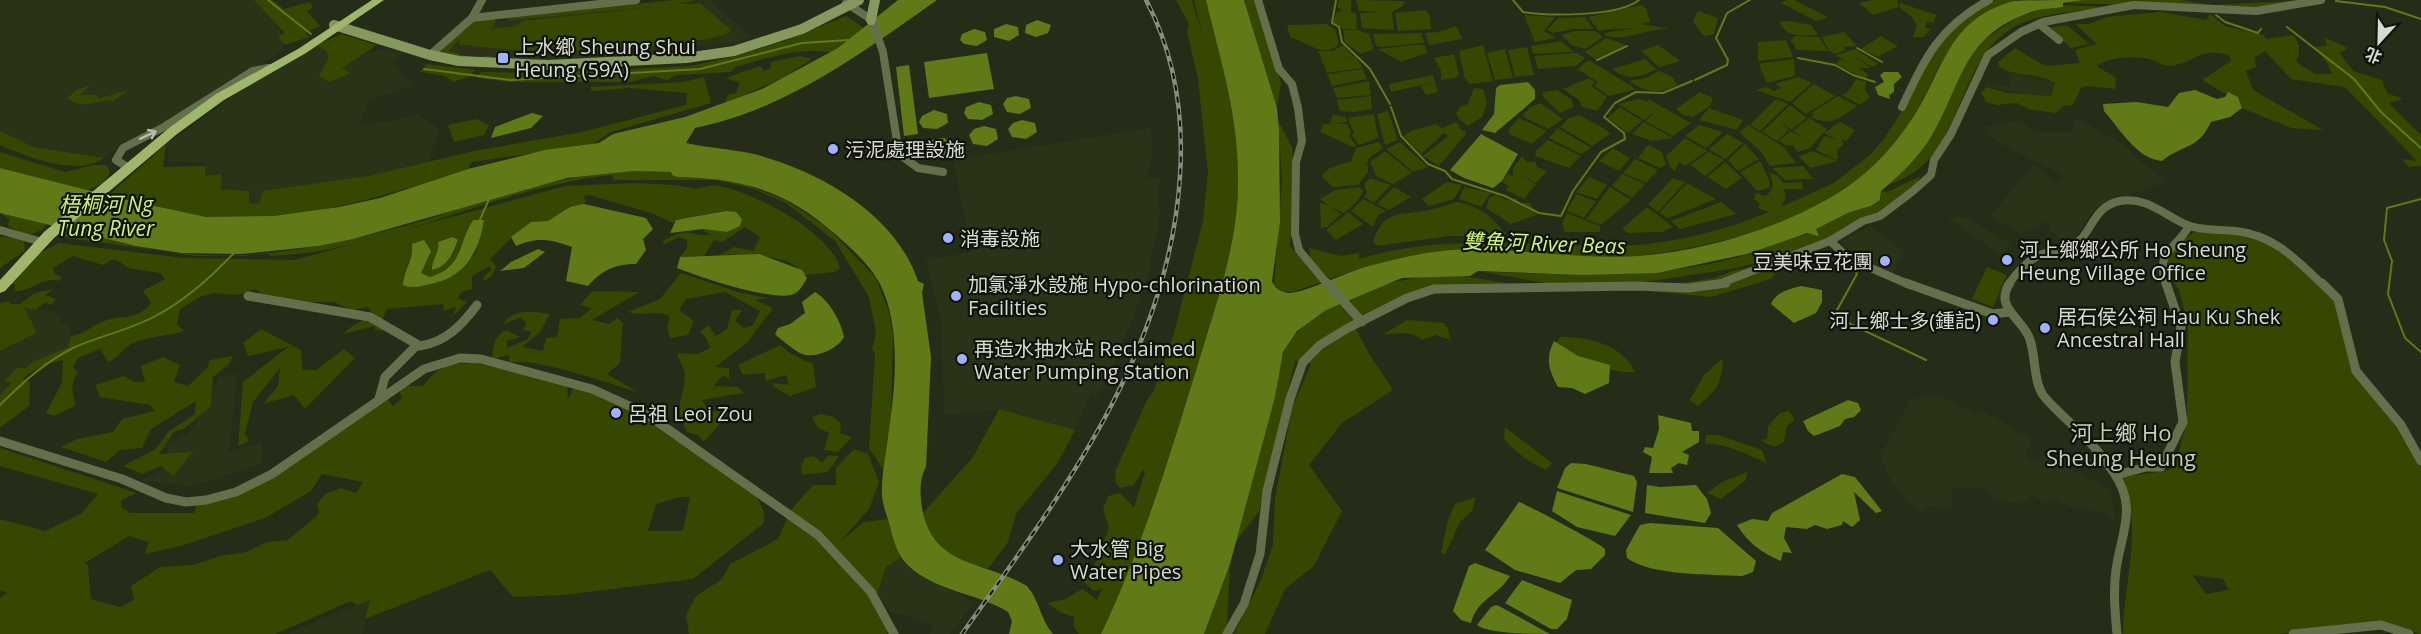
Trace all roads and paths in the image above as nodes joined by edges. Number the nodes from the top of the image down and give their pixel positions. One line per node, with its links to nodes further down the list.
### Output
1 (371, 0): 12 (main road)
2 (379, 0): 12 (main road)
3 (482, 0): 10 (street)
4 (636, 0): 10 (street)
5 (875, 0): 11 (street)
6 (1258, 0): 25 (street)
7 (1989, 0): 18 (street)
8 (2321, 0): 13 (street)
9 (851, 2): 11 (street); 16 (street)
10 (472, 18): 16 (street)
11 (871, 20): 15 (street)
12 (340, 23): 16 (street); 17 (main road)
13 (2039, 24): 14 (street); 24 (street)
14 (2058, 40)
15 (883, 52): 20 (street)
16 (430, 55)
17 (268, 68): 19 (main road); 19 (street, one-way to 17)
18 (1902, 106)
19 (129, 168): 23 (main road)
20 (943, 171)
21 (2189, 226): 29 (street); 34 (street); 35 (street)
22 (0, 230): 23 (street)
23 (45, 239): 26 (main road)
24 (1830, 242): 29 (street); 30 (street)
25 (1323, 280): 30 (street)
26 (0, 288)
27 (248, 296): 31 (street)
28 (477, 305): 31 (street)
29 (2010, 312): 35 (street)
30 (1360, 319): 37 (street)
31 (417, 345): 32 (street)
32 (379, 399): 33 (street); 36 (street)
33 (0, 441)
34 (2421, 461)
35 (2116, 475): 38 (street)
36 (894, 634)
37 (1227, 634)
38 (2117, 634)
39 (2293, 634): 40 (street)
40 (2409, 634)

